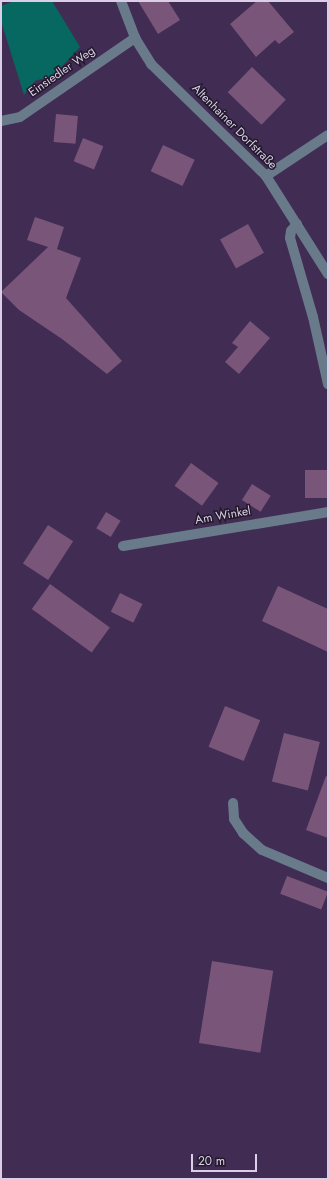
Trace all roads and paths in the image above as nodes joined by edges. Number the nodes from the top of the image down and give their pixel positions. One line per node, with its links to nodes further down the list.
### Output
1 (121, 1): 2 (street, Altenhainer Dorfstraße)
2 (135, 38): 3 (street, Einsiedler Weg); 5 (street, Altenhainer Dorfstraße)
3 (1, 121)
4 (328, 135): 5 (street)
5 (266, 176): 6 (street, Altenhainer Dorfstraße)
6 (297, 224): 7 (street, Altenhainer Dorfstraße); 8 (street)
7 (328, 274)
8 (328, 384)
9 (328, 512): 10 (street, Am Winkel)
10 (123, 546)
11 (233, 803): 12 (street)
12 (328, 878)

